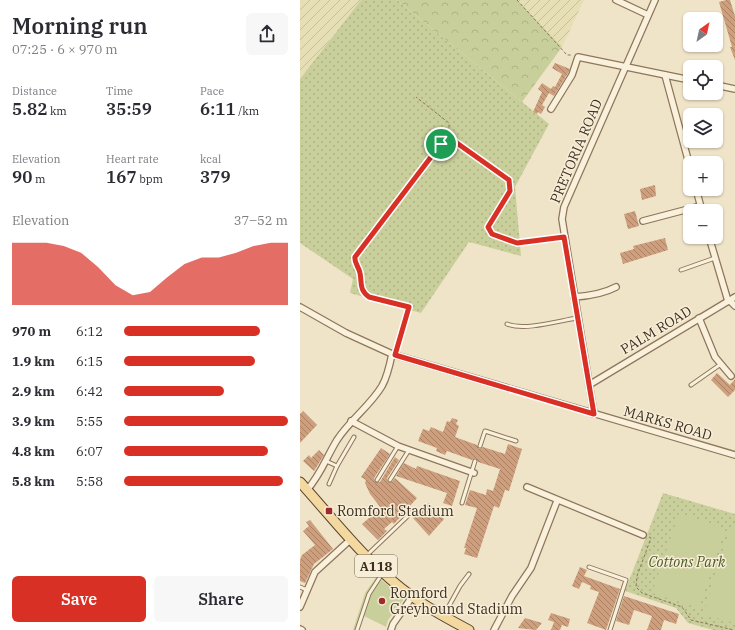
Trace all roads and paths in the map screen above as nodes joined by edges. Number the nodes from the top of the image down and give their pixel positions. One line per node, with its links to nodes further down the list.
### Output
1 (517, 0): 5 (path)
2 (616, 0): 4 (street)
3 (655, 0): 4 (street, PRETORIA ROAD)
4 (648, 15): 6 (street, PRETORIA ROAD)
5 (578, 56): 6 (street); 12 (street)
6 (626, 67): 7 (street); 17 (street, PRETORIA ROAD)
7 (665, 75): 8 (street); 14 (street)
8 (683, 79)
9 (723, 87): 10 (street)
10 (735, 89)
11 (416, 97): 13 (path)
12 (551, 109)
13 (447, 136): 17 (path); 30 (path)
14 (687, 156)
15 (683, 212): 16 (street)
16 (643, 220)
17 (564, 237): 22 (street, PRETORIA ROAD)
18 (711, 244): 19 (street)
19 (715, 258): 20 (lane); 24 (street)
20 (681, 270)
21 (616, 287): 22 (street)
22 (574, 297): 27 (street, PRETORIA ROAD)
23 (735, 297): 24 (street, PALM ROAD)
24 (729, 301): 25 (street); 28 (street, PALM ROAD)
25 (735, 306)
26 (300, 307): 30 (street, MARKS ROAD)
27 (577, 318): 29 (lane); 33 (street, PRETORIA ROAD)
28 (699, 318): 31 (street); 33 (street, PALM ROAD)
29 (507, 324)
30 (394, 355): 35 (street, MARKS ROAD); 36 (street)
31 (721, 364): 32 (street); 34 (lane)
32 (731, 376)
33 (589, 384): 35 (street, PRETORIA ROAD)
34 (691, 385)
35 (594, 414): 42 (street, MARKS ROAD)
36 (351, 421): 39 (street); 43 (street)
37 (354, 436): 45 (lane)
38 (516, 441): 40 (lane)
39 (398, 446): 41 (street); 47 (lane)
40 (480, 446)
41 (409, 450): 46 (street); 48 (lane)
42 (735, 455)
43 (326, 461): 45 (lane); 52 (street)
44 (475, 461): 46 (lane)
45 (336, 466): 50 (lane)
46 (473, 473): 54 (lane)
47 (377, 480)
48 (390, 480)
49 (300, 482): 52 (main road, A118)
50 (329, 484)
51 (527, 487): 53 (street)
52 (307, 490): 57 (main road, A118)
53 (557, 500): 56 (street); 70 (street)
54 (462, 503)
55 (412, 512): 58 (lane)
56 (643, 535): 72 (path)
57 (350, 540): 58 (main road, A118); 63 (street)
58 (365, 556): 60 (main road, A118)
59 (589, 568): 71 (lane)
60 (383, 573): 64 (main road, A118); 68 (lane)
61 (469, 574): 66 (lane)
62 (300, 587): 63 (lane)
63 (307, 590): 65 (street)
64 (412, 597): 66 (main road, A118); 69 (street)
65 (300, 608)
66 (443, 616): 67 (main road, A118)
67 (462, 629)
68 (357, 630)
69 (391, 630)
70 (494, 630)
71 (610, 630)
72 (734, 630)

